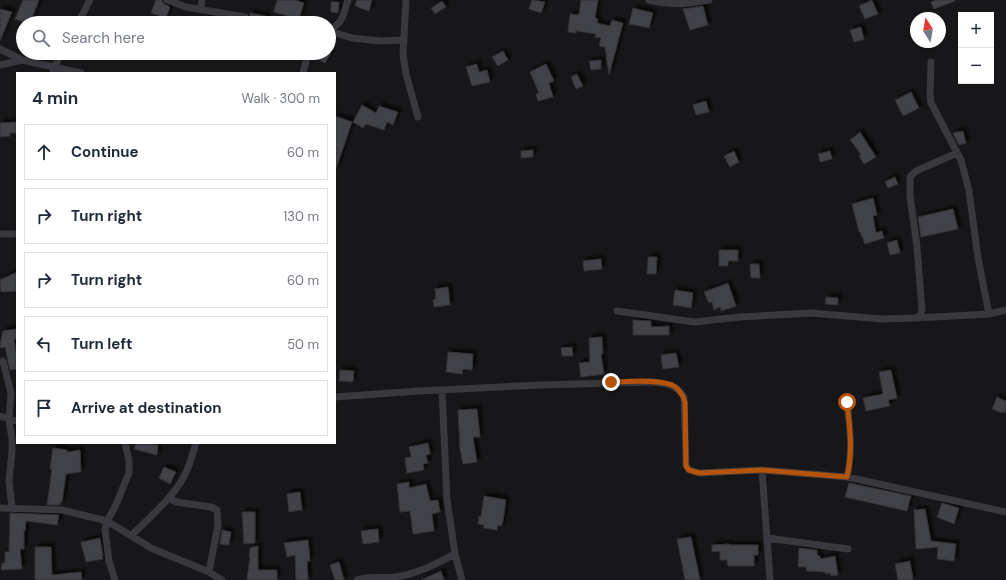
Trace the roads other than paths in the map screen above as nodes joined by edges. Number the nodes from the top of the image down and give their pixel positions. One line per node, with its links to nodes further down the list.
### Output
1 (90, 0): 9 (street)
2 (166, 0): 8 (street)
3 (202, 0): 8 (street)
4 (348, 0): 11 (street)
5 (406, 0): 13 (street)
6 (649, 0): 7 (street)
7 (709, 0)
8 (201, 10): 10 (street)
9 (82, 16)
10 (239, 16)
11 (336, 27)
12 (336, 32): 13 (street)
13 (404, 40): 24 (street)
14 (0, 49): 15 (street)
15 (16, 57)
16 (22, 60): 20 (street); 21 (street)
17 (59, 60): 21 (street)
18 (306, 60): 23 (street)
19 (931, 62): 25 (street)
20 (0, 65)
21 (54, 70): 22 (street)
22 (71, 72)
23 (303, 72)
24 (418, 117)
25 (957, 153): 30 (street); 31 (street)
26 (0, 234): 27 (street)
27 (16, 234)
28 (1006, 310): 30 (street)
29 (617, 311): 31 (street)
30 (988, 314): 31 (street)
31 (916, 318)
32 (3, 361): 37 (street)
33 (442, 390): 34 (street); 40 (street); 50 (street)
34 (336, 397)
35 (847, 402): 41 (street)
36 (0, 416): 37 (street)
37 (13, 421): 44 (street)
38 (125, 444): 46 (street)
39 (196, 444): 42 (street)
40 (762, 470): 41 (street); 48 (street)
41 (847, 477): 45 (street)
42 (170, 495): 47 (street); 51 (street)
43 (0, 508): 44 (street)
44 (12, 508): 46 (street)
45 (1006, 512)
46 (107, 521): 47 (street); 52 (street)
47 (132, 536): 51 (street)
48 (767, 538): 49 (street); 56 (street)
49 (848, 549)
50 (455, 554): 54 (street); 55 (street)
51 (209, 572): 53 (street)
52 (115, 580)
53 (222, 580)
54 (357, 580)
55 (462, 580)
56 (770, 580)

